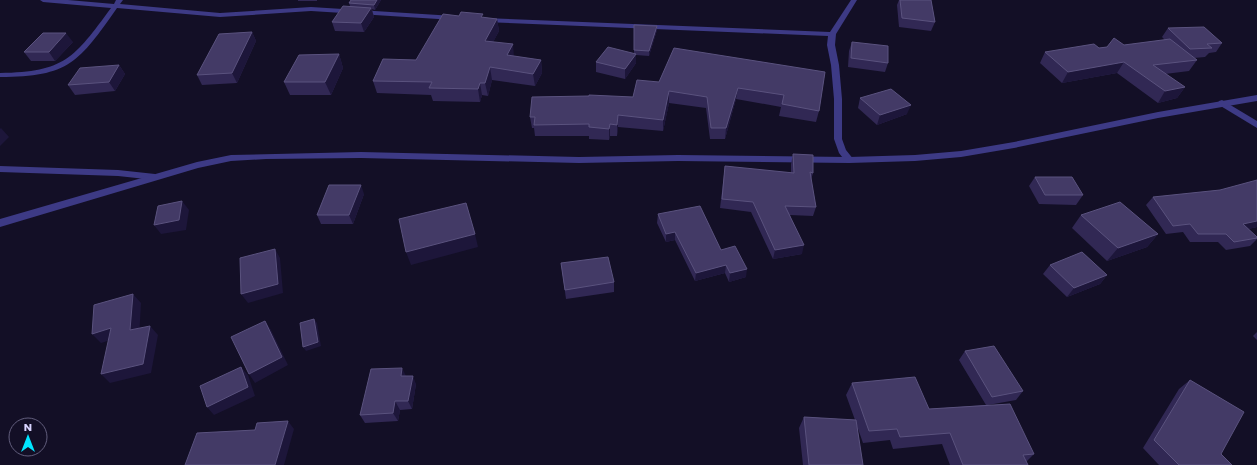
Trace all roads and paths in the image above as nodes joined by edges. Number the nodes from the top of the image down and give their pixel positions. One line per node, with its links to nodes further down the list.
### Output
1 (43, 0): 4 (street)
2 (120, 0): 4 (street)
3 (854, 0): 7 (street)
4 (115, 7): 5 (street); 8 (street)
5 (460, 19)
6 (475, 20): 7 (street)
7 (832, 34): 12 (street)
8 (0, 75)
9 (1257, 98): 10 (street)
10 (1222, 103): 11 (street); 12 (street)
11 (1257, 125)
12 (849, 160): 14 (street)
13 (0, 169): 14 (street)
14 (155, 177): 15 (street)
15 (0, 223)

